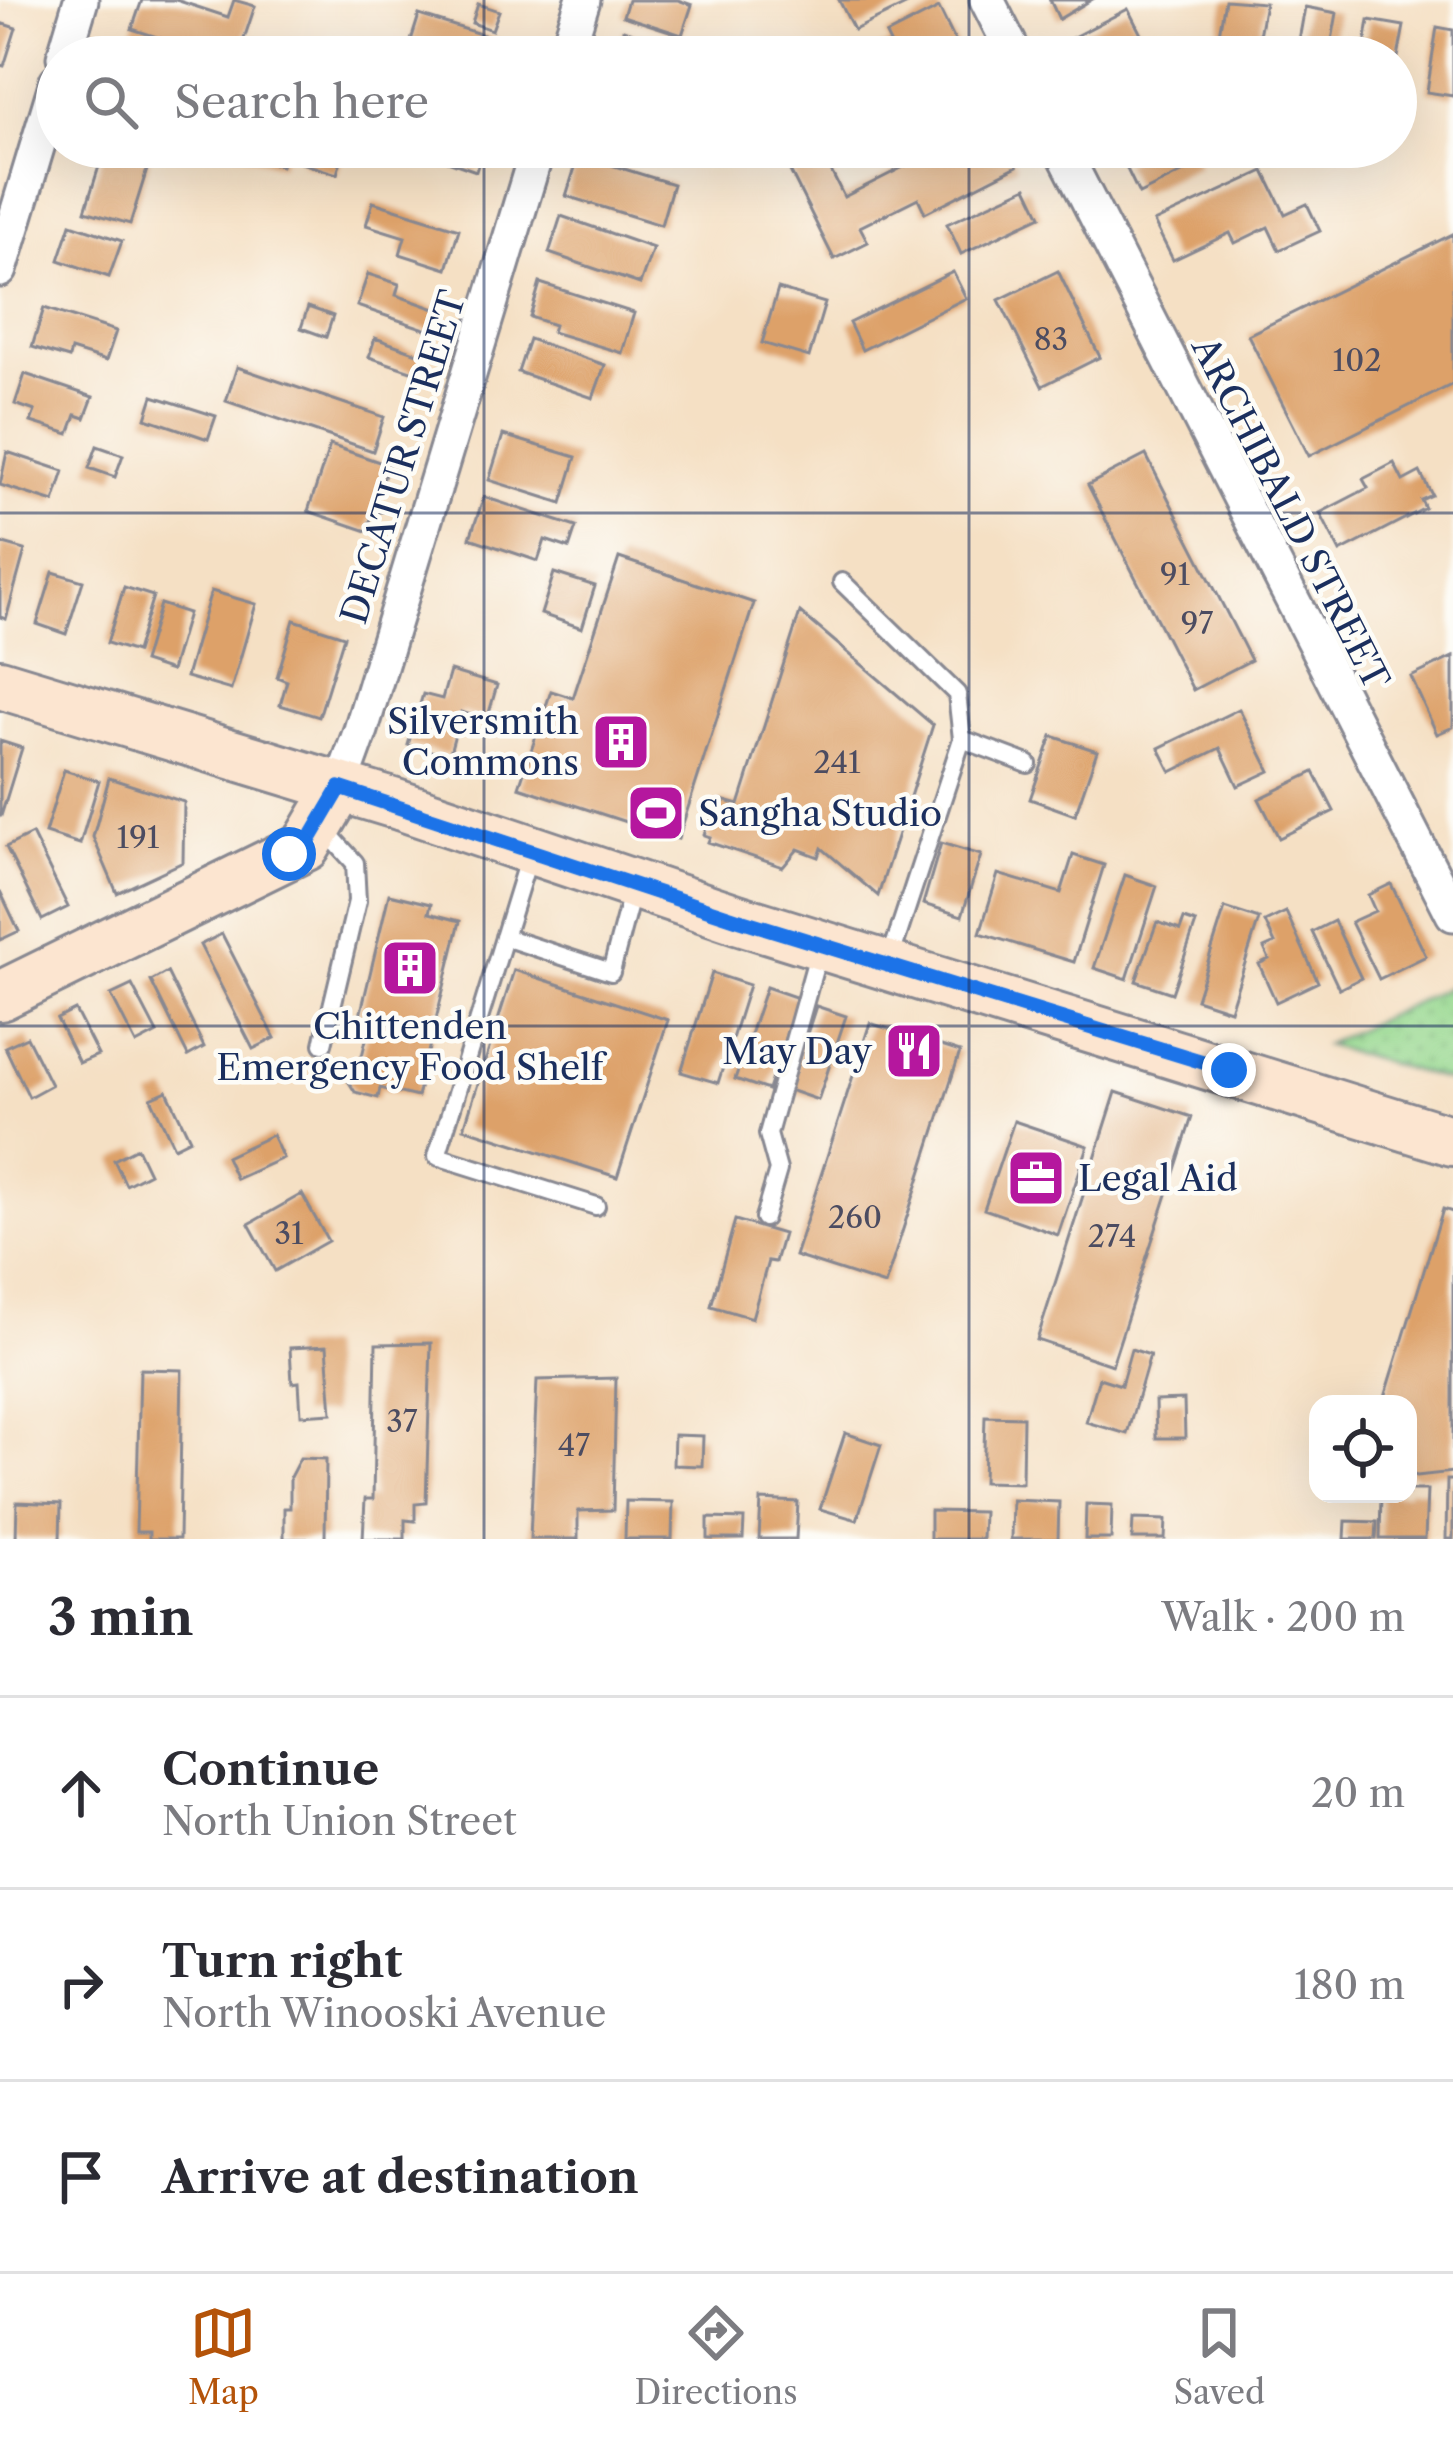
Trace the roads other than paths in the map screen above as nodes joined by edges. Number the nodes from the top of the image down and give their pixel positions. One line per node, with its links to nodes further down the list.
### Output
1 (81, 0): 4 (street)
2 (583, 0): 5 (street)
3 (987, 0): 6 (street)
4 (70, 36)
5 (572, 36)
6 (1005, 36)
7 (36, 150): 10 (street)
8 (532, 168): 15 (street, DECATUR STREET)
9 (1072, 168): 18 (street, ARCHIBALD STREET)
10 (0, 270)
11 (842, 582): 13 (lane)
12 (0, 684): 15 (main road)
13 (962, 739): 14 (lane); 21 (lane)
14 (1028, 764)
15 (330, 806): 16 (main road); 22 (main road); 23 (lane)
16 (530, 852): 17 (main road); 19 (lane)
17 (634, 884): 19 (lane); 20 (main road)
18 (1453, 914)
19 (504, 937): 25 (lane)
20 (821, 944): 21 (main road); 26 (lane)
21 (888, 966): 24 (main road)
22 (0, 995)
23 (323, 1044)
24 (1453, 1141)
25 (596, 1206)
26 (764, 1218)

